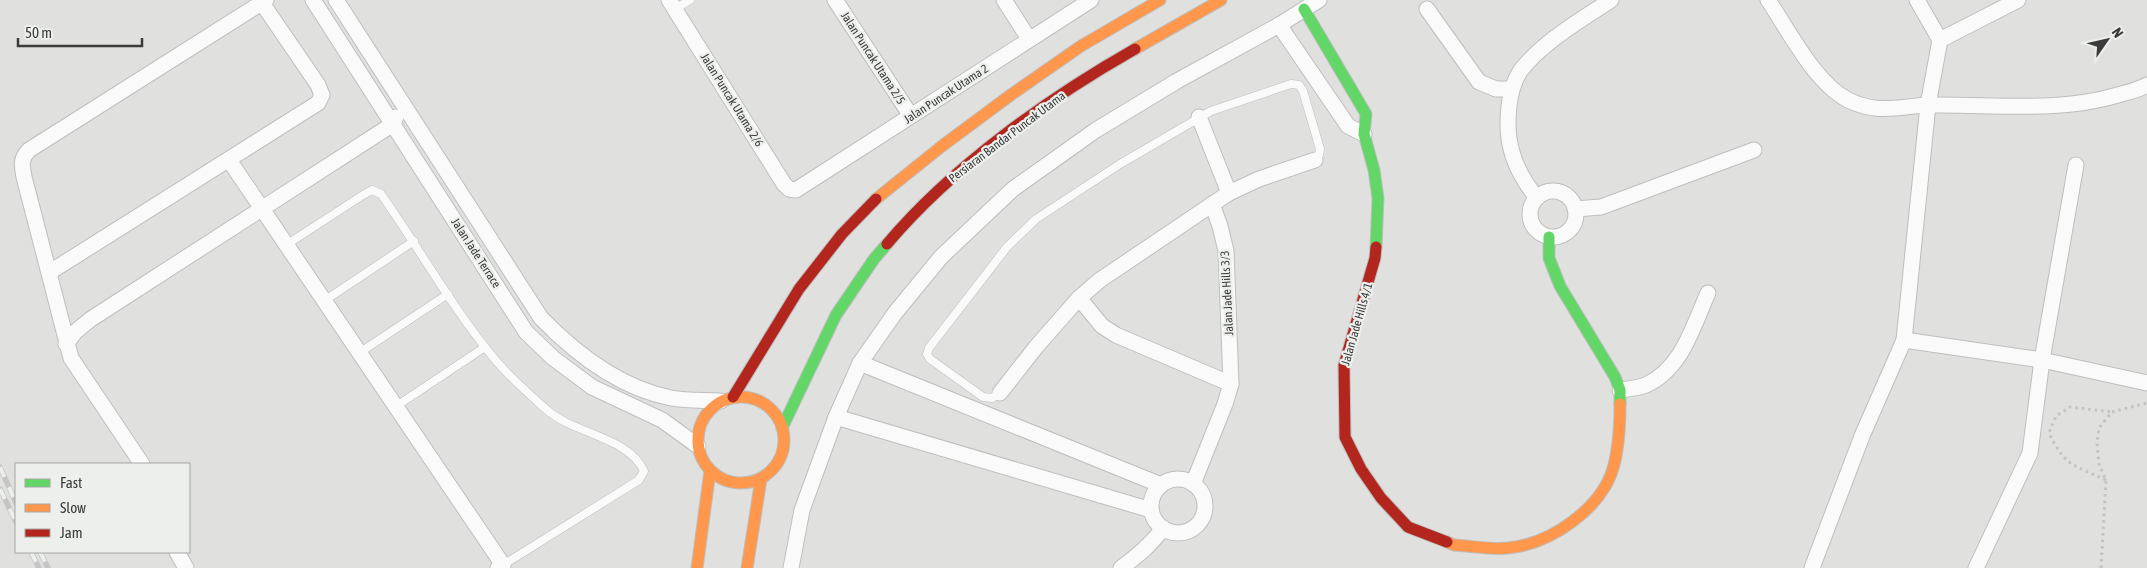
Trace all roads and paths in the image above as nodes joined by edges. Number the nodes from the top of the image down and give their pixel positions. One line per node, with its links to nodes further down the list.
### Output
1 (313, 0): 27 (street, Jalan Jade Terrace)
2 (336, 0): 23 (street, Jalan Jade Terrace)
3 (690, 0): 15 (lane)
4 (835, 0): 25 (street, Jalan Puncak Utama 2/5)
5 (1004, 0): 19 (street)
6 (1091, 0): 19 (street, Jalan Puncak Utama 2)
7 (1160, 0): 58 (street)
8 (1221, 0): 63 (street, Persiaran Bandar Puncak Utama)
9 (1319, 0): 16 (street)
10 (1612, 0): 22 (street)
11 (1768, 0): 24 (street)
12 (1917, 0): 20 (street)
13 (2018, 0): 20 (street)
14 (264, 1): 31 (street); 43 (street)
15 (672, 5): 34 (street, Jalan Puncak Utama 2/6)
16 (1304, 9): 18 (street); 28 (street, Jalan Jade Hills 4/1)
17 (1427, 9): 22 (street)
18 (1279, 25): 28 (street); 53 (street)
19 (1029, 39): 25 (street, Jalan Puncak Utama 2)
20 (1940, 40): 24 (street)
21 (2147, 85): 24 (street)
22 (1512, 89): 36 (street)
23 (398, 96): 27 (street); 29 (street, Jalan Jade Terrace)
24 (1928, 105): 48 (street)
25 (911, 116): 34 (street, Jalan Puncak Utama 2)
26 (1199, 117): 32 (lane); 35 (street); 57 (lane)
27 (392, 124): 29 (street); 38 (street); 64 (street, Jalan Jade Terrace)
28 (1364, 134): 56 (street, Jalan Jade Hills 4/1)
29 (424, 136): 58 (street, Jalan Jade Terrace)
30 (1754, 150): 39 (street)
31 (229, 160): 38 (street); 43 (street)
32 (1314, 160): 35 (street)
33 (2076, 165): 52 (street)
34 (801, 188)
35 (1229, 193): 37 (street)
36 (1536, 198): 39 (street); 40 (street)
37 (1212, 204): 46 (street); 55 (street, Jalan Jade Hills 3/3)
38 (262, 208): 42 (street); 49 (street)
39 (1576, 209): 40 (street)
40 (1549, 237): 56 (street)
41 (414, 241): 42 (lane); 45 (lane); 47 (lane)
42 (286, 245): 47 (street)
43 (50, 272): 49 (street)
44 (1708, 293): 56 (street)
45 (448, 294): 50 (lane); 51 (lane)
46 (1079, 298): 55 (street); 57 (street)
47 (324, 301): 51 (street)
48 (1904, 340): 52 (street); 80 (street)
49 (66, 344): 65 (street)
50 (485, 347): 60 (lane); 74 (lane)
51 (359, 353): 60 (street)
52 (2042, 360): 54 (street); 81 (street)
53 (860, 363): 62 (street); 70 (street)
54 (2147, 383)
55 (1231, 384): 69 (street, Jalan Jade Hills 3/3)
56 (1620, 390)
57 (1000, 393)
58 (727, 399): 63 (street); 64 (street)
59 (2147, 402): 61 (path)
60 (395, 406): 74 (street)
61 (2112, 412): 68 (path); 68 (path)
62 (836, 417): 71 (street); 78 (street)
63 (782, 428): 67 (street)
64 (698, 446): 66 (street)
65 (141, 463)
66 (710, 471): 67 (street); 76 (street)
67 (761, 479): 77 (street)
68 (2106, 481): 82 (path)
69 (1193, 484): 70 (street); 72 (street)
70 (1161, 485): 71 (street)
71 (1151, 510): 72 (street)
72 (1163, 528): 79 (street)
73 (178, 553): 75 (street)
74 (500, 567)
75 (186, 568)
76 (697, 568)
77 (747, 568)
78 (791, 568)
79 (1121, 568)
80 (1812, 568)
81 (1976, 568)
82 (2102, 568)

